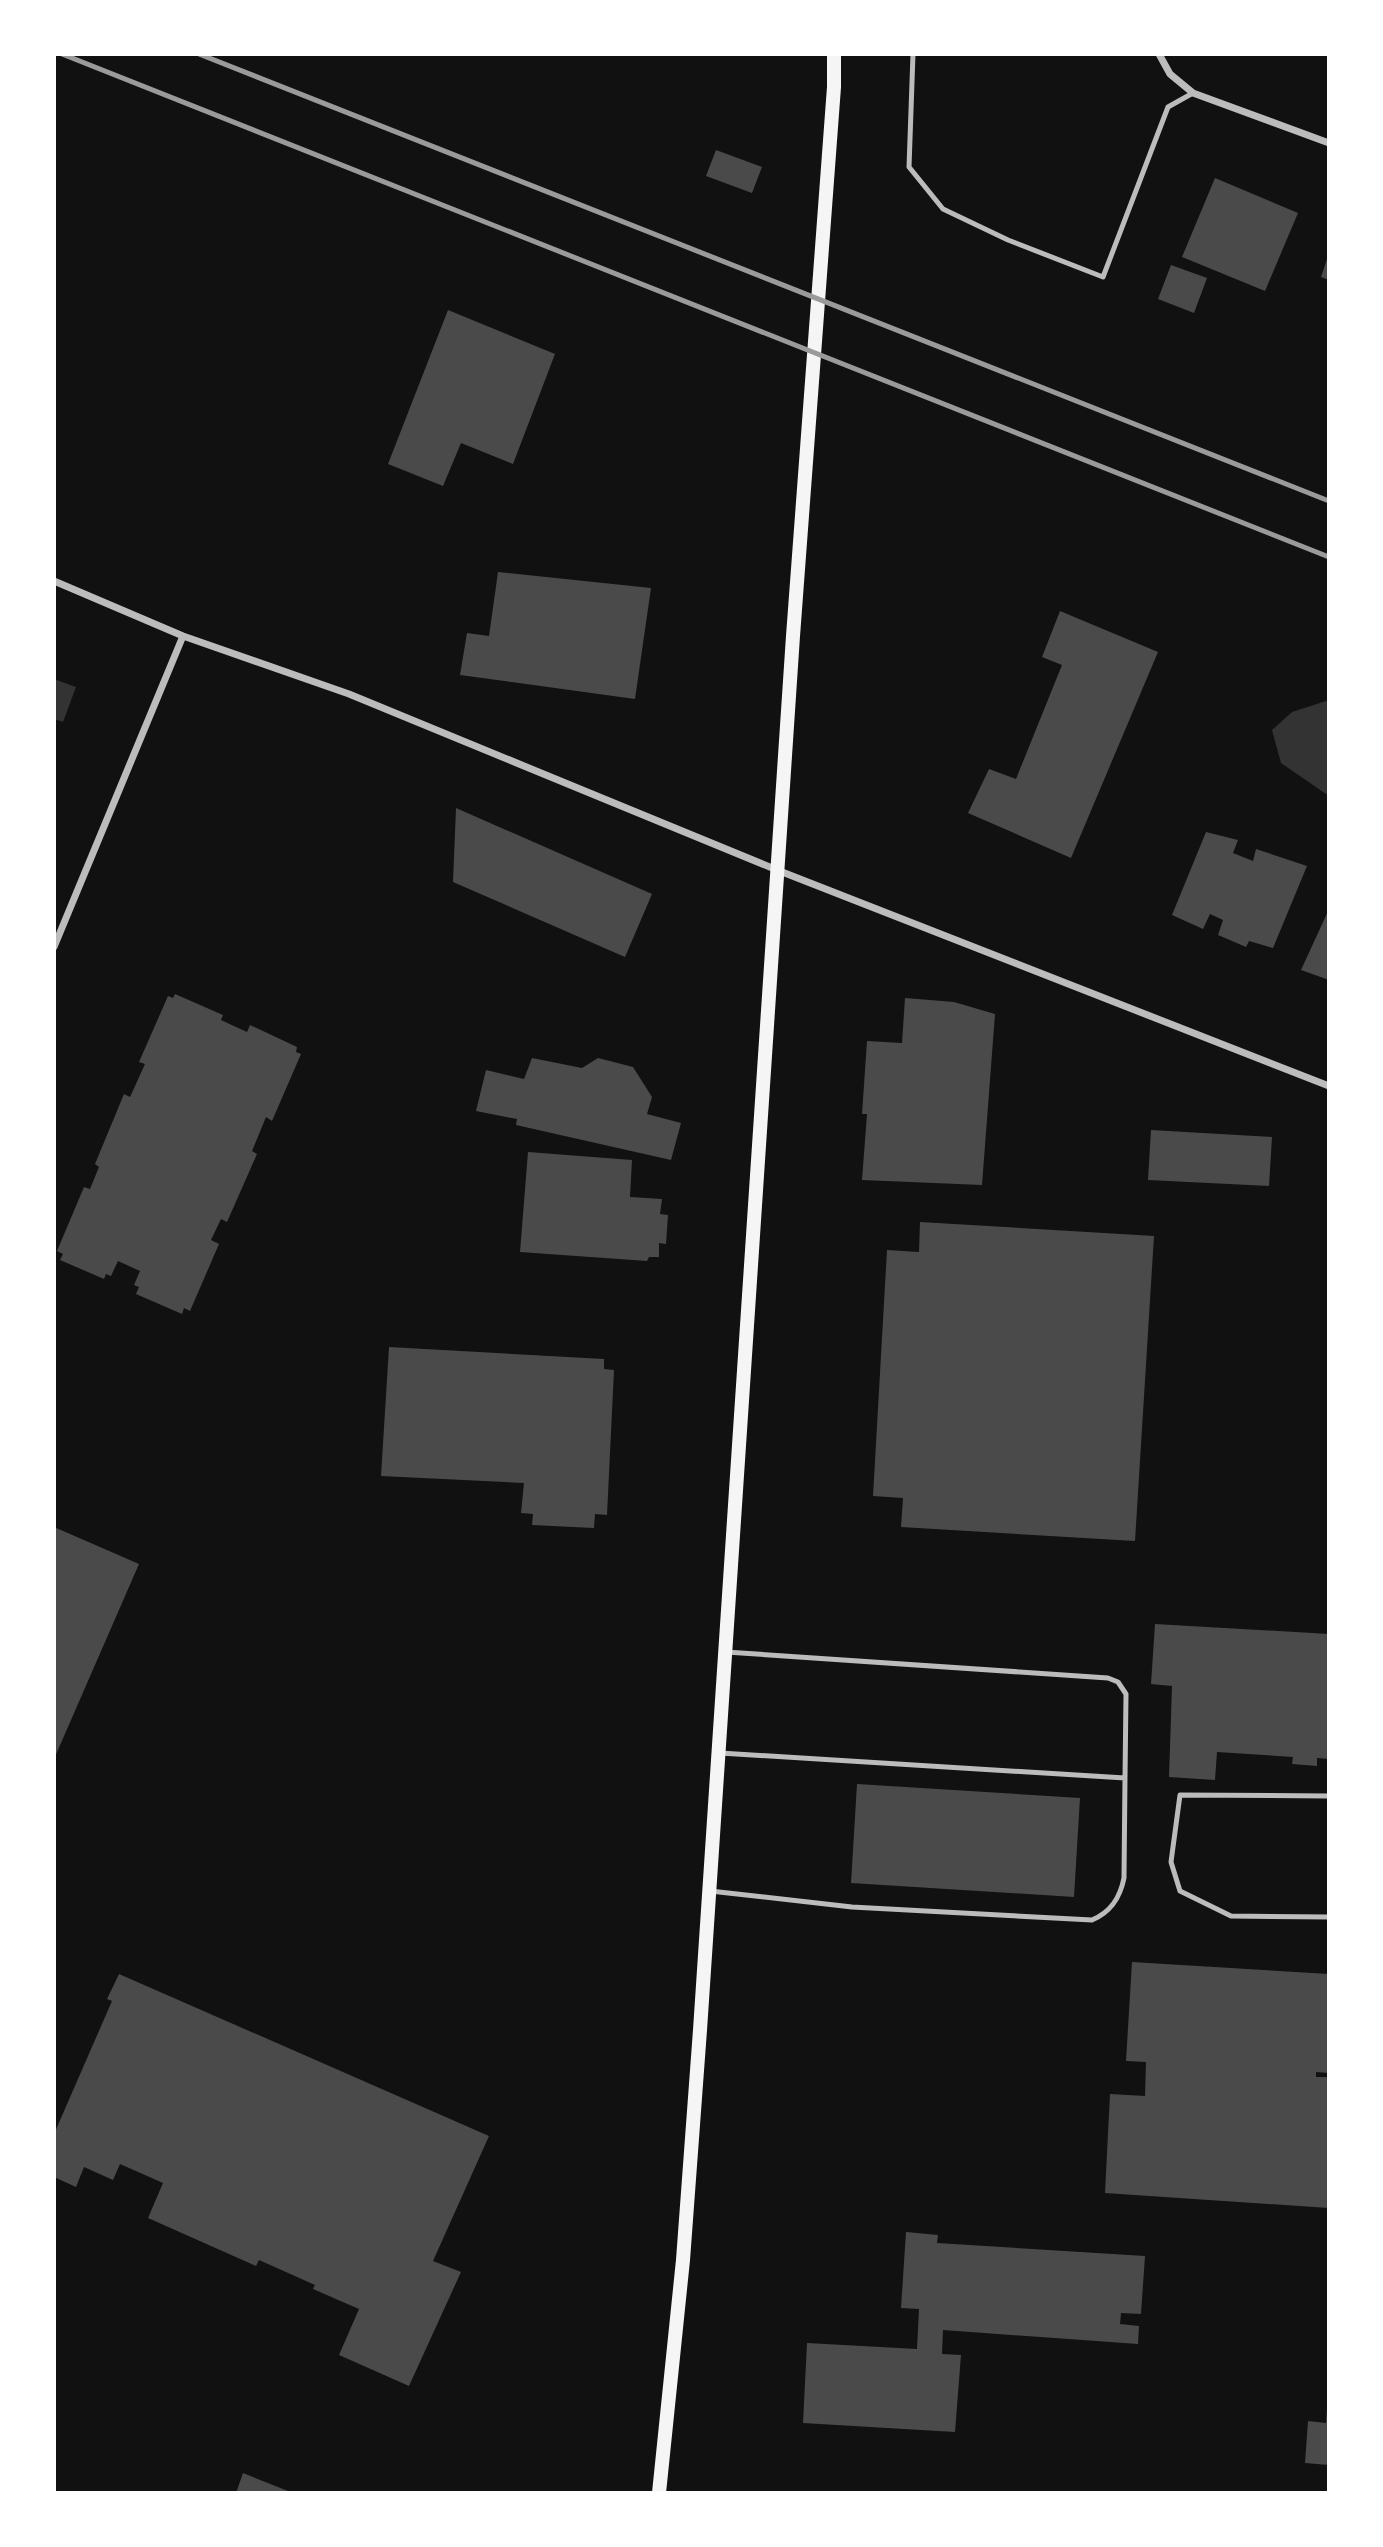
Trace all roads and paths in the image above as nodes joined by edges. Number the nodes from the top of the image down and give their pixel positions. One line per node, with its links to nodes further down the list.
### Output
1 (834, 54): 8 (main road)
2 (913, 54): 4 (lane)
3 (1159, 54): 4 (street)
4 (1193, 93): 5 (street)
5 (1329, 143)
6 (54, 581): 7 (street)
7 (183, 636): 8 (street); 9 (street)
8 (777, 870): 10 (street); 11 (main road)
9 (54, 947)
10 (1329, 1086)
11 (726, 1652): 12 (main road); 13 (lane)
12 (720, 1753): 13 (lane); 15 (main road)
13 (1125, 1778): 15 (lane)
14 (1329, 1796): 16 (lane)
15 (710, 1891): 17 (main road)
16 (1329, 1917)
17 (659, 2493)

